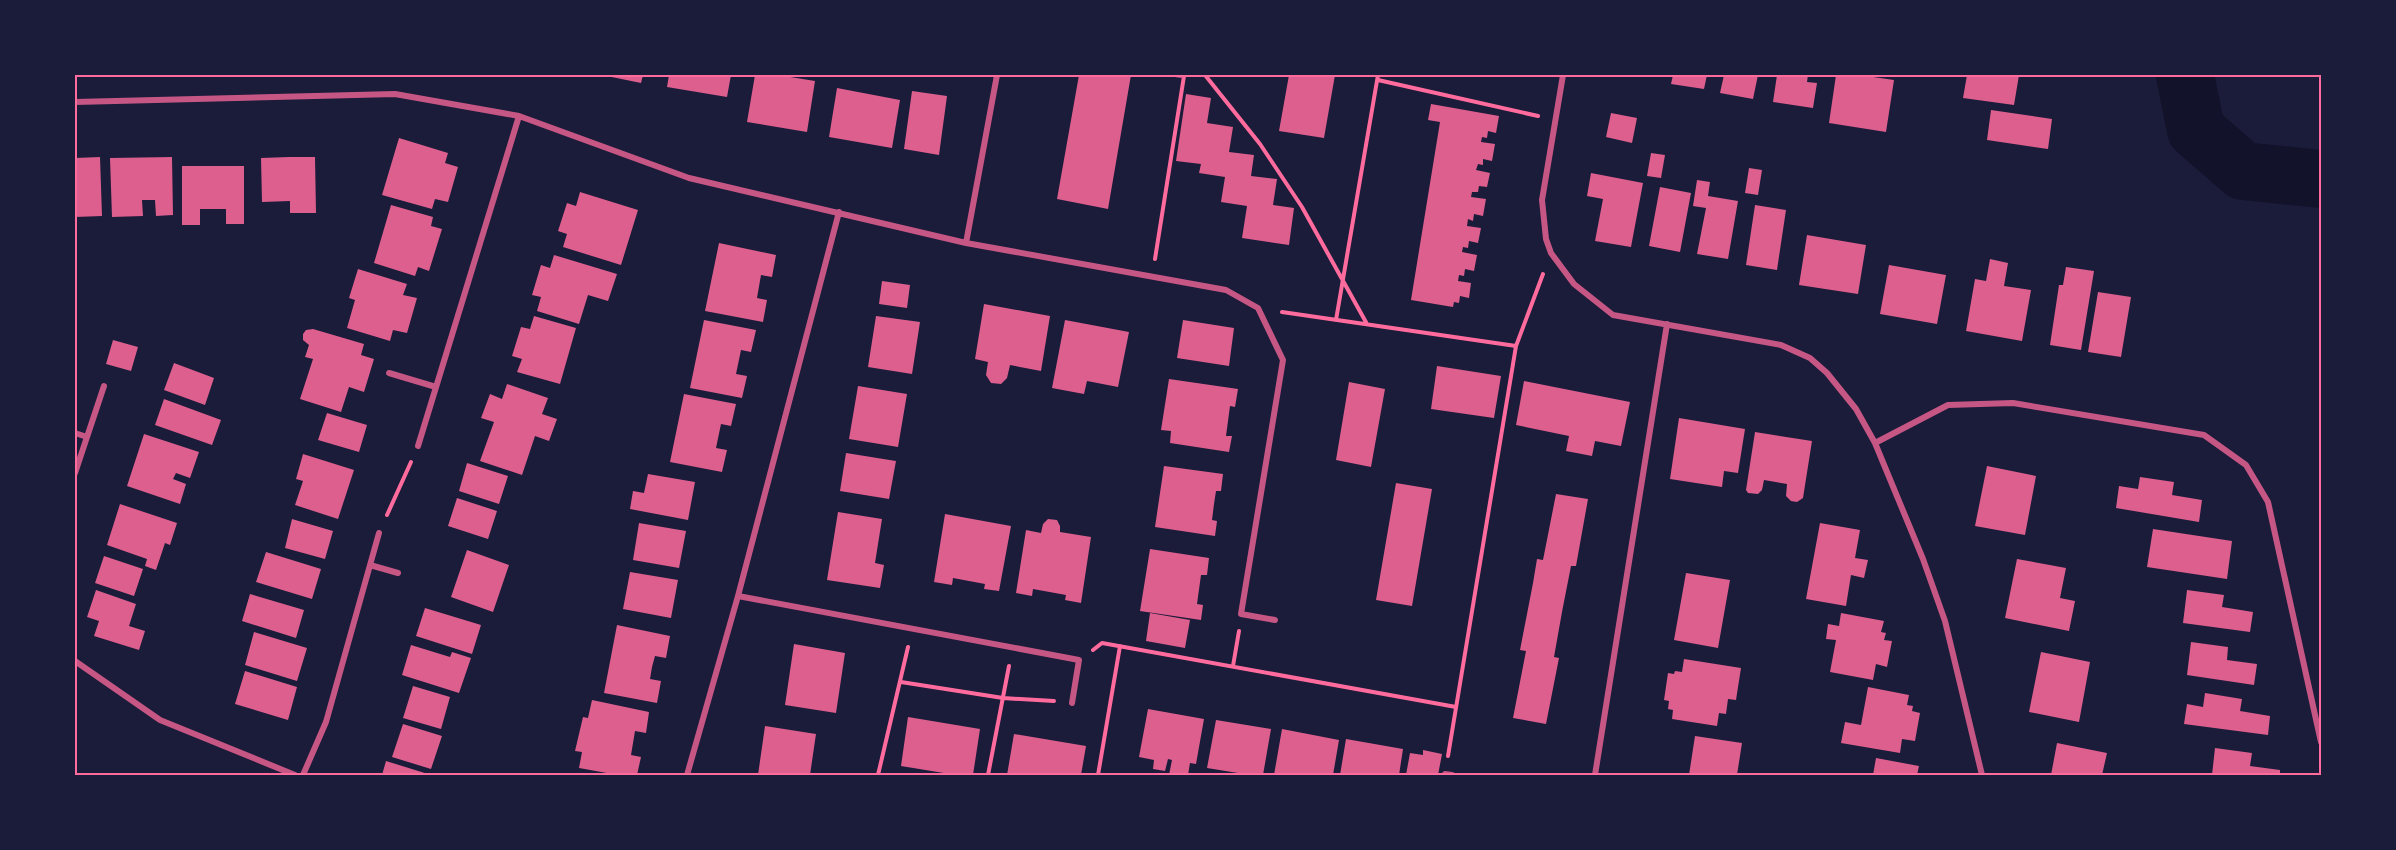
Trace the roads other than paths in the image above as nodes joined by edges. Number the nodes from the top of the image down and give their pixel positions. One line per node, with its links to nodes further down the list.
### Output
1 (997, 75): 6 (street)
2 (1563, 75): 7 (street)
3 (75, 102): 4 (street)
4 (519, 116): 5 (street); 10 (street)
5 (839, 212): 6 (street); 19 (street)
6 (966, 243): 20 (street)
7 (1667, 324): 13 (street); 27 (street)
8 (389, 373): 10 (street)
9 (104, 386): 12 (street)
10 (436, 387): 14 (street)
11 (75, 433): 12 (street)
12 (87, 437): 15 (street)
13 (1875, 443): 23 (street); 28 (street)
14 (418, 446)
15 (75, 473)
16 (379, 532): 17 (street)
17 (370, 565): 18 (street); 25 (street)
18 (399, 573)
19 (738, 597): 22 (street); 26 (street)
20 (1275, 620)
21 (75, 661): 24 (street)
22 (1072, 703)
23 (2321, 742)
24 (295, 775)
25 (303, 775)
26 (687, 775)
27 (1595, 775)
28 (1982, 775)

